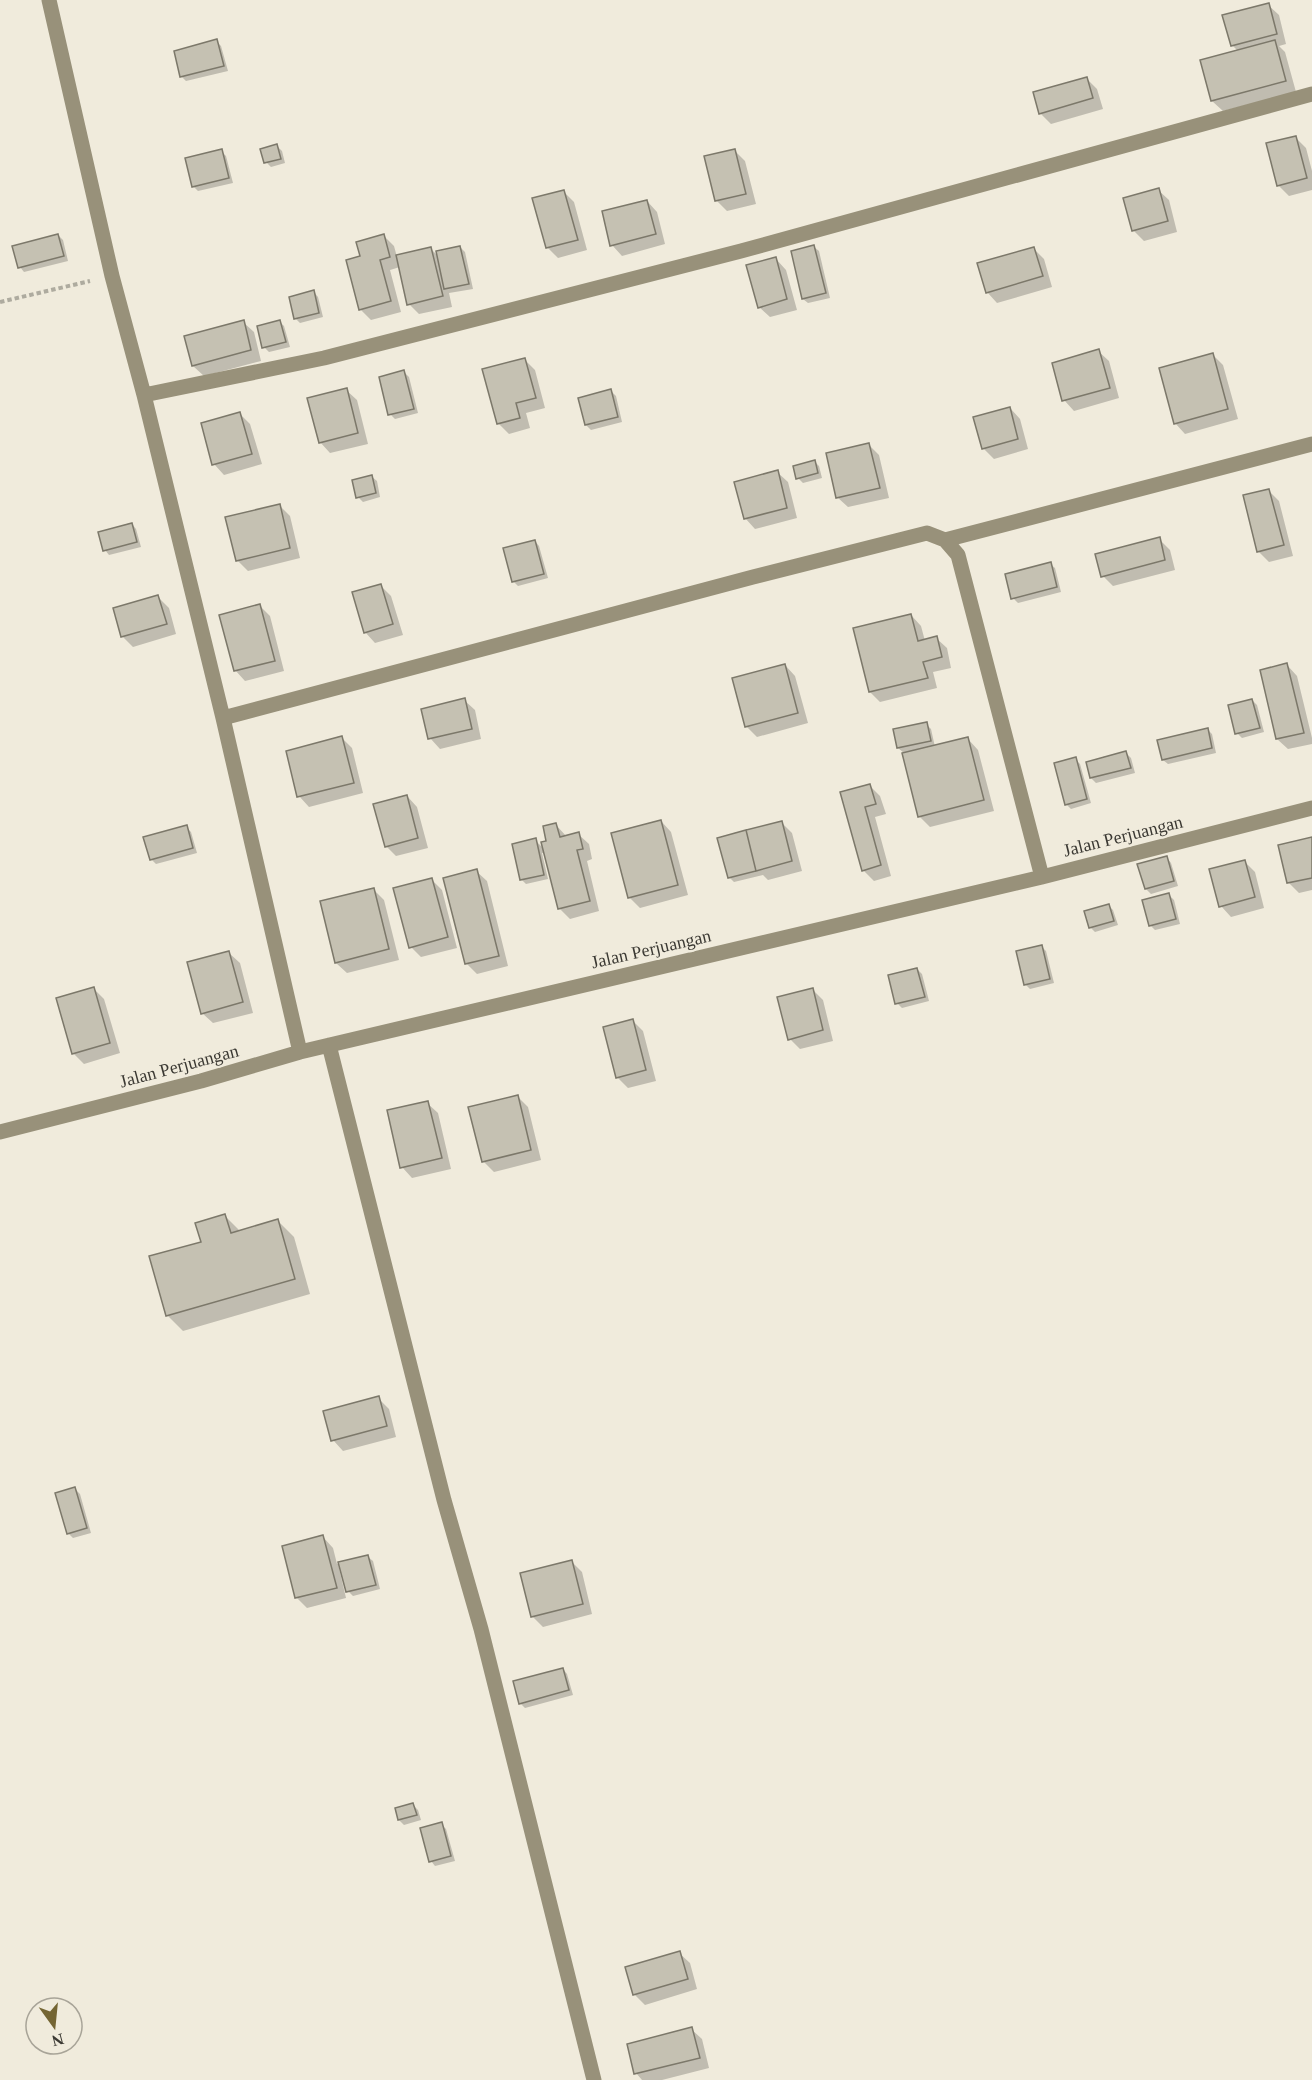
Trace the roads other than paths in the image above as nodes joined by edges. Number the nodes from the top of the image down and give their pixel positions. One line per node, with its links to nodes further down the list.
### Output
1 (49, 0): 3 (street)
2 (1312, 94): 3 (street)
3 (144, 394): 6 (street)
4 (1312, 444): 5 (street)
5 (945, 540): 6 (street); 8 (street)
6 (223, 718): 10 (street)
7 (1312, 808): 8 (street, Jalan Perjuangan)
8 (1042, 877): 9 (street, Jalan Perjuangan)
9 (329, 1045): 10 (street, Jalan Perjuangan); 12 (street)
10 (300, 1052): 11 (street, Jalan Perjuangan)
11 (0, 1132)
12 (594, 2080)

